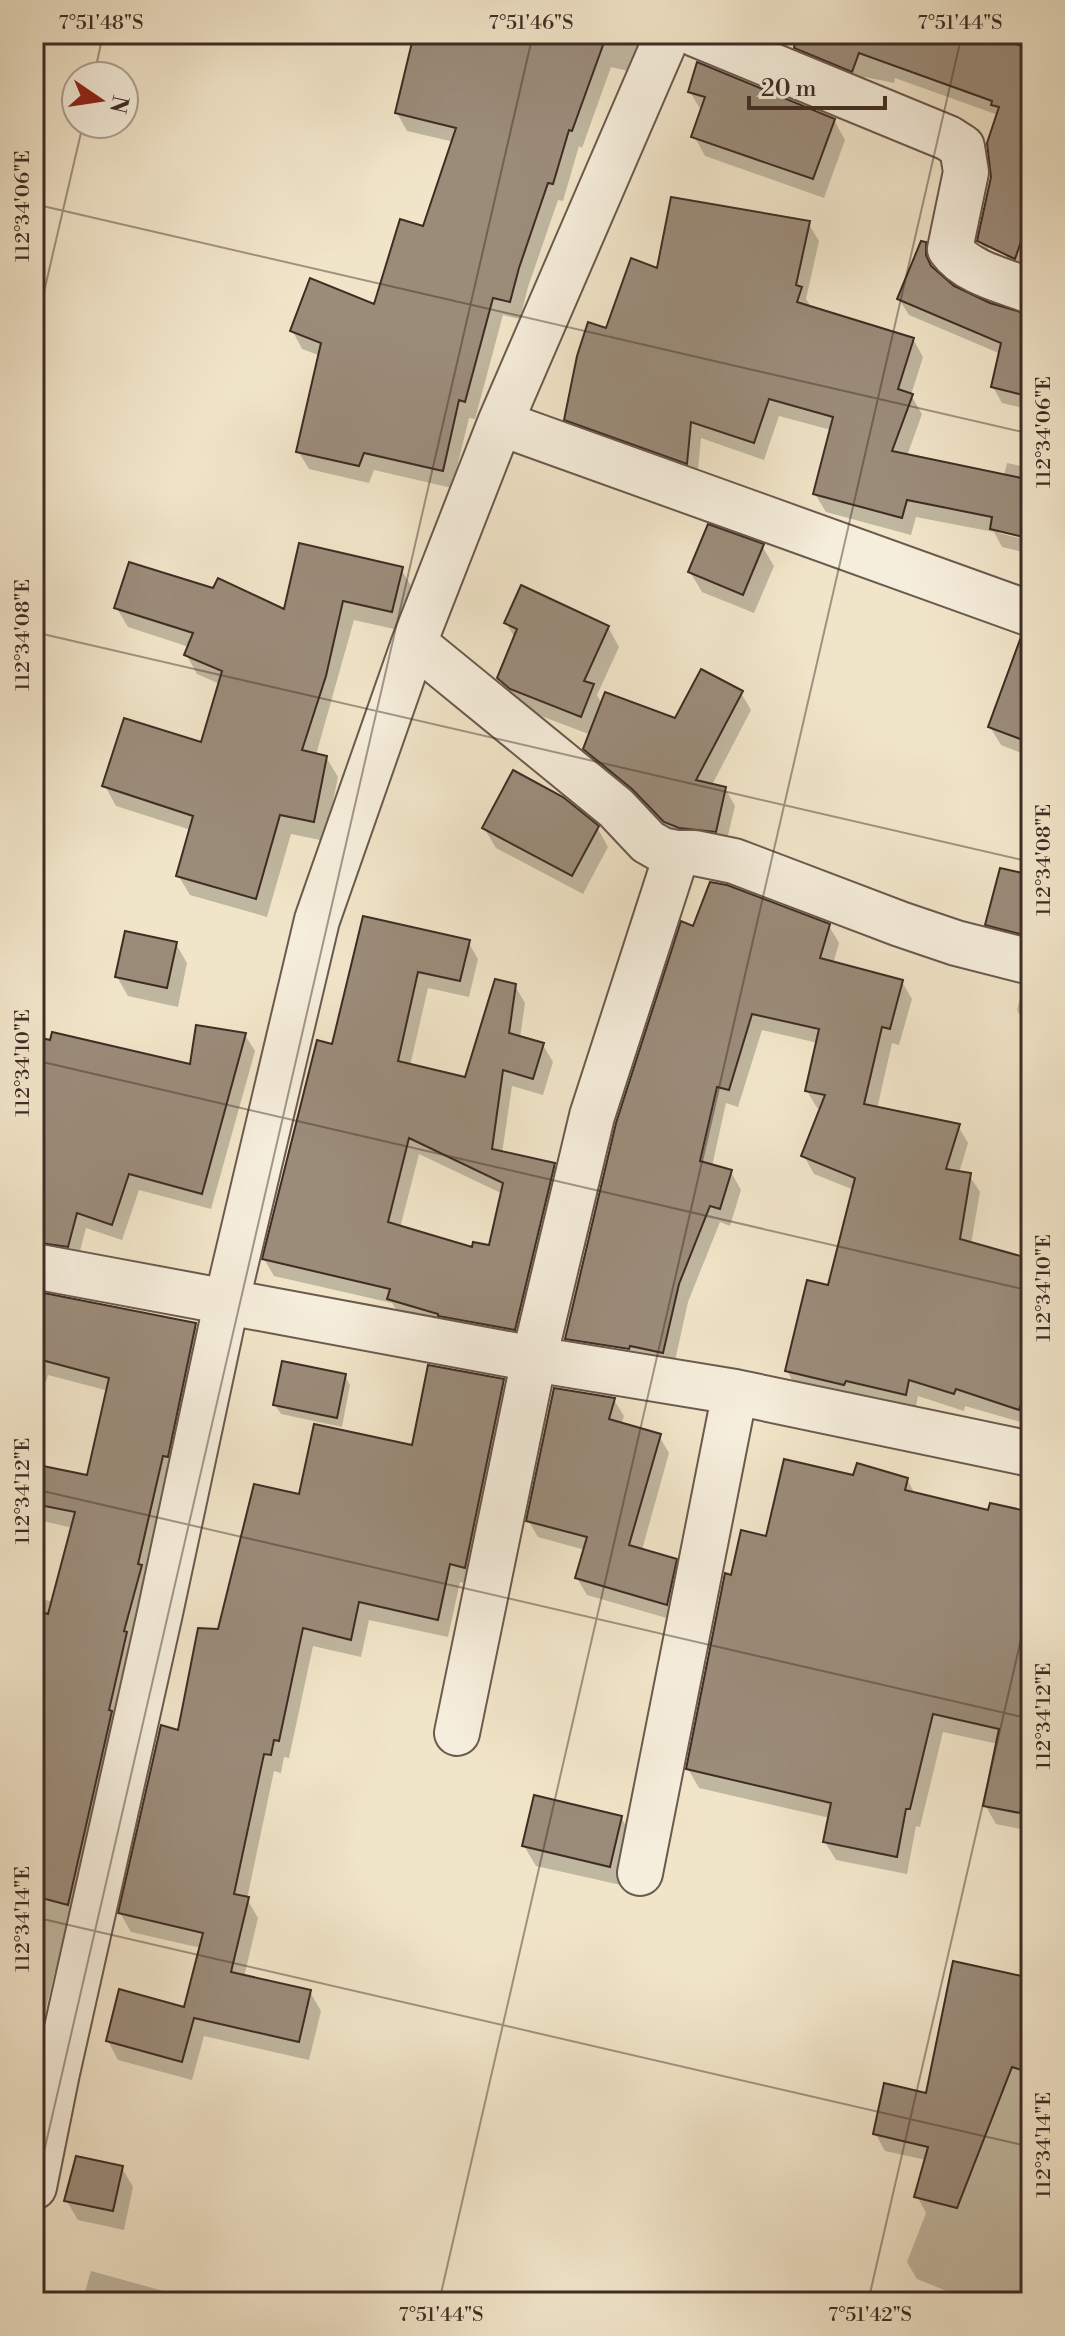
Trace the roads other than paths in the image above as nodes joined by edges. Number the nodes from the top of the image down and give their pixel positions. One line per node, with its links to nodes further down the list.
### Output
1 (668, 34): 4 (street)
2 (695, 34): 3 (street)
3 (1031, 291)
4 (500, 423): 5 (street); 6 (street)
5 (1031, 614)
6 (414, 643): 7 (street); 10 (street)
7 (677, 853): 8 (street); 11 (street)
8 (1031, 962)
9 (34, 1266): 10 (street)
10 (227, 1300): 11 (street); 16 (street)
11 (534, 1359): 12 (street); 14 (street)
12 (735, 1392): 13 (street); 15 (street)
13 (1031, 1454)
14 (457, 1733)
15 (640, 1873)
16 (34, 2187)

